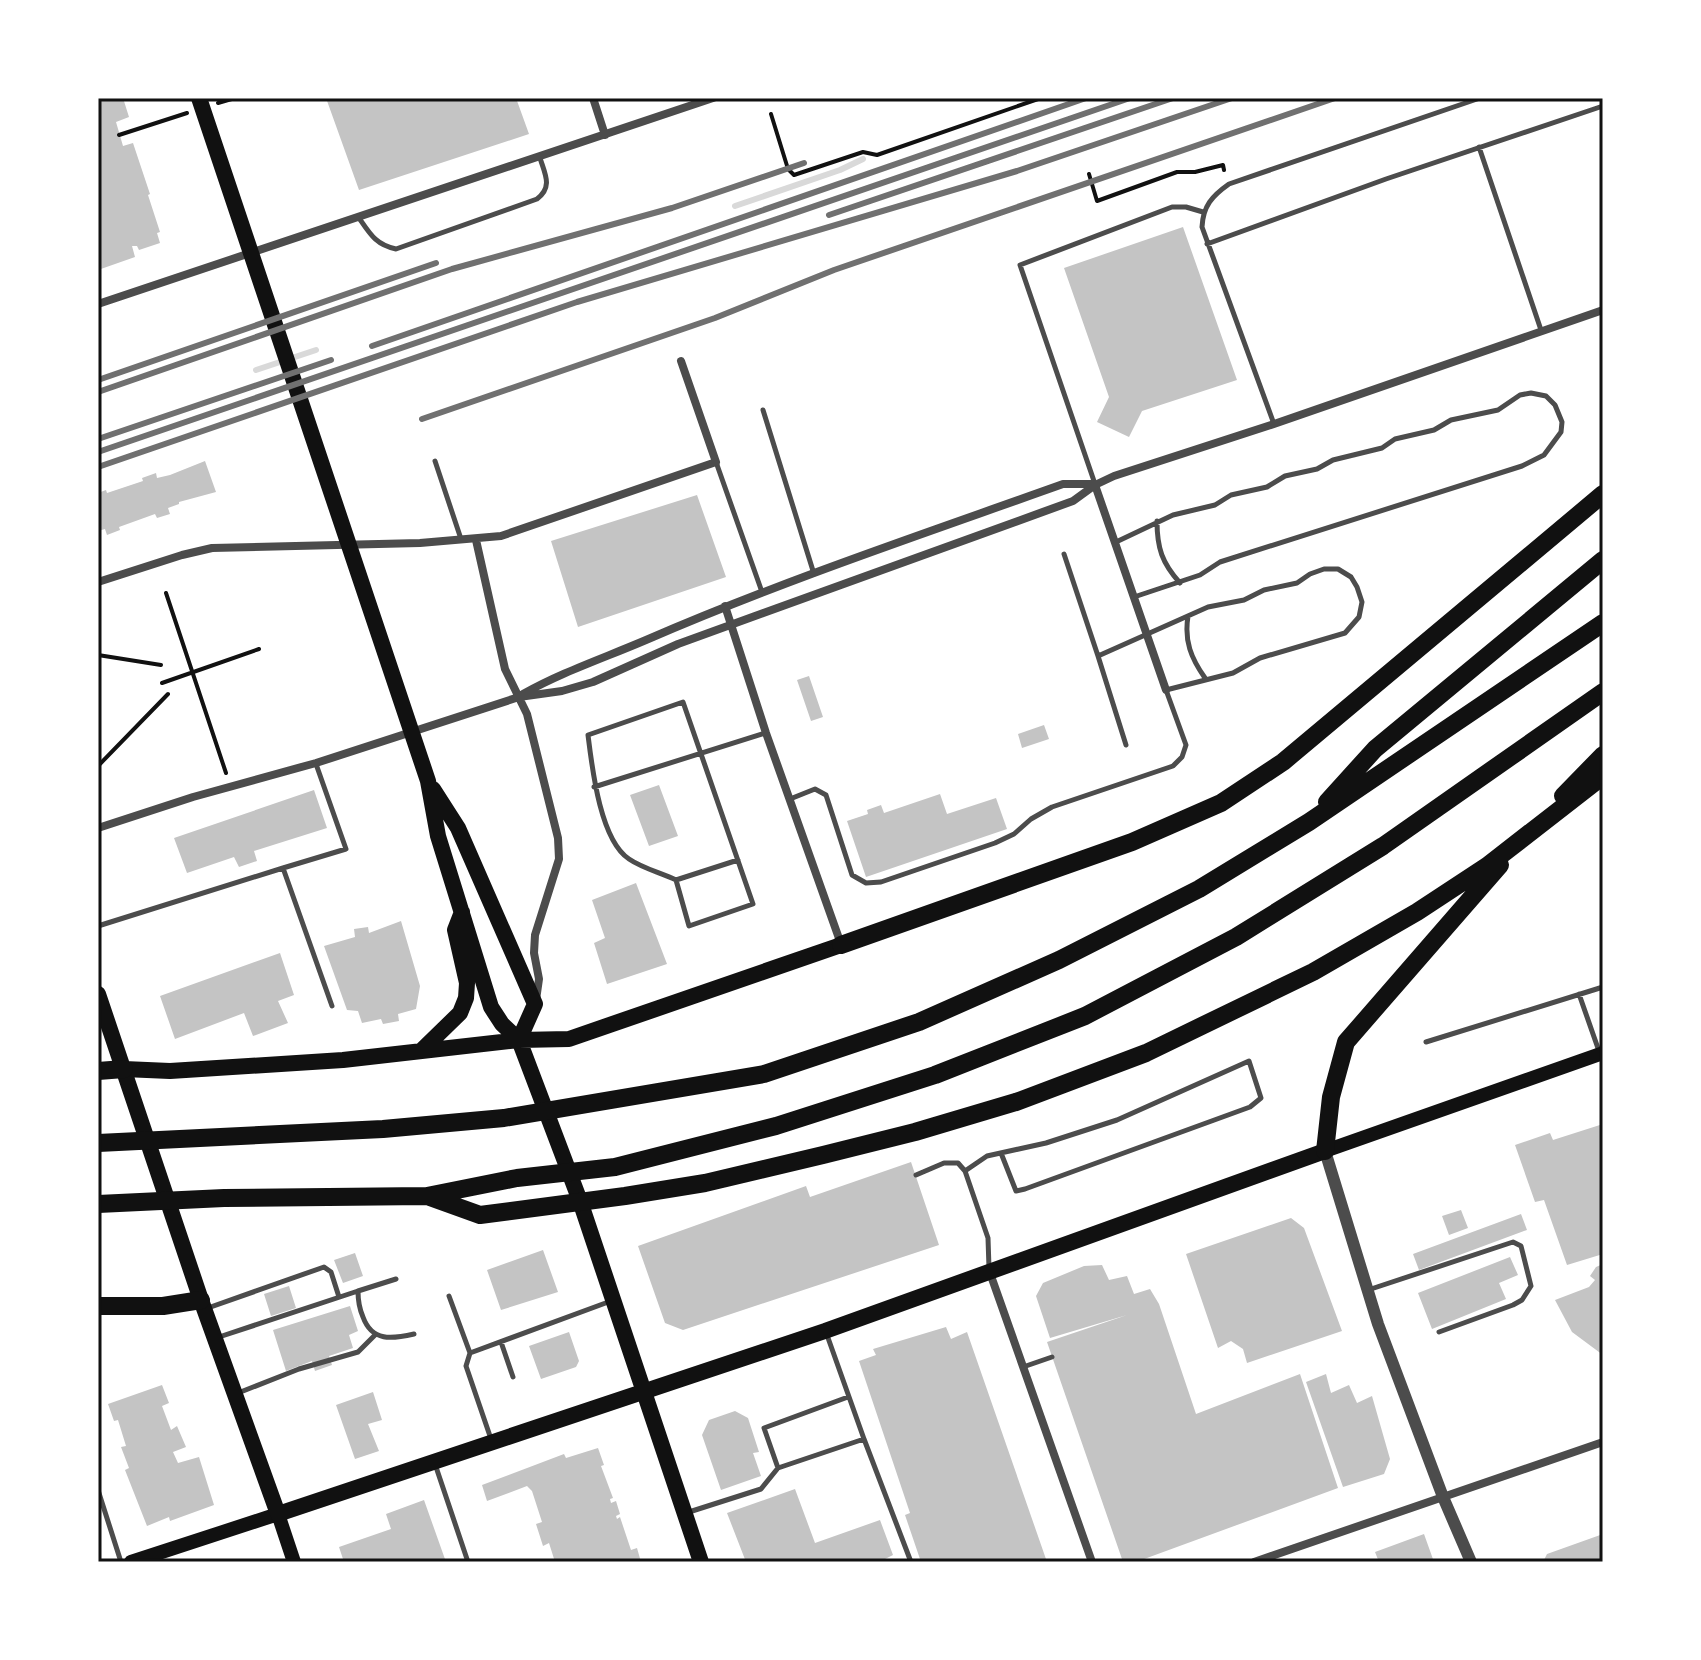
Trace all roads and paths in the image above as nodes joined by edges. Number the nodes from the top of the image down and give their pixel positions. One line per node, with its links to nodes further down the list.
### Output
1 (199, 98): 63 (main road)
2 (593, 98): 10 (street)
3 (713, 98): 10 (street)
4 (1041, 98): 7 (path)
5 (1480, 98): 15 (lane)
6 (1603, 106): 11 (lane)
7 (771, 114)
8 (169, 119): 9 (path)
9 (119, 135)
10 (605, 135): 12 (street)
11 (1479, 147): 17 (lane); 20 (lane)
12 (540, 158): 16 (street); 16 (lane)
13 (1224, 170): 14 (path)
14 (1089, 174)
15 (1203, 212): 17 (lane); 26 (lane)
16 (359, 218): 18 (street)
17 (1207, 244): 23 (lane)
18 (98, 304)
19 (1603, 310): 20 (street)
20 (1541, 330): 23 (street)
21 (681, 361): 25 (street)
22 (763, 410): 34 (lane)
23 (1274, 424): 26 (street)
24 (435, 461): 29 (lane)
25 (716, 462): 30 (street); 37 (lane)
26 (1095, 485): 31 (street); 34 (street); 43 (street)
27 (1603, 494): 74 (highway)
28 (1157, 521): 31 (lane); 36 (lane); 36 (lane)
29 (461, 540): 30 (street); 35 (street)
30 (476, 540): 55 (street)
31 (1115, 542): 39 (street)
32 (1064, 554): 47 (lane)
33 (1603, 560): 67 (highway)
34 (814, 574): 37 (street)
35 (98, 582)
36 (1180, 583): 39 (lane)
37 (762, 592): 40 (street)
38 (166, 593): 49 (path)
39 (1134, 597): 44 (street)
40 (725, 606): 43 (street); 55 (street)
41 (1188, 616): 44 (lane); 50 (lane); 50 (lane)
42 (1603, 623): 67 (highway)
43 (731, 626): 55 (street); 56 (street)
44 (1146, 634): 47 (lane); 52 (street)
45 (259, 649): 49 (path)
46 (98, 655): 48 (path)
47 (1098, 656): 57 (lane)
48 (161, 665)
49 (191, 672): 51 (path); 64 (path)
50 (1205, 678): 52 (lane)
51 (162, 683)
52 (1166, 690): 66 (lane)
53 (1603, 692): 91 (highway)
54 (168, 694): 61 (path)
55 (519, 697): 60 (street); 78 (street)
56 (766, 733): 58 (lane); 66 (street)
57 (1126, 745)
58 (701, 753): 65 (lane); 65 (lane); 69 (lane)
59 (1603, 755): 87 (highway)
60 (316, 763): 64 (street); 70 (lane)
61 (98, 766)
62 (1603, 776): 91 (highway)
63 (428, 781): 72 (main road); 78 (main road)
64 (232, 787): 68 (street)
65 (594, 787): 71 (lane)
66 (790, 799): 74 (street)
67 (1309, 822): 86 (highway)
68 (98, 828)
69 (738, 860): 71 (lane); 71 (lane)
70 (283, 868): 73 (lane); 79 (lane)
71 (676, 880)
72 (462, 912): 80 (main road); 82 (main road)
73 (98, 926)
74 (841, 945): 80 (main road)
75 (1603, 987): 77 (lane)
76 (98, 994): 84 (main road)
77 (1579, 994): 81 (lane); 83 (lane)
78 (535, 1004): 80 (main road)
79 (332, 1006)
80 (519, 1040): 82 (main road); 99 (main road)
81 (1426, 1042)
82 (422, 1050): 84 (main road)
83 (1601, 1054): 87 (main road)
84 (124, 1069): 85 (highway); 100 (main road)
85 (98, 1071)
86 (101, 1143)
87 (1325, 1151): 93 (main road); 95 (street)
88 (1001, 1153): 88 (lane); 89 (lane)
89 (965, 1171): 90 (lane); 93 (lane)
90 (916, 1175)
91 (427, 1196): 92 (highway)
92 (98, 1204)
93 (990, 1273): 102 (main road); 110 (street)
94 (396, 1279): 96 (lane)
95 (1367, 1290): 103 (lane); 121 (street)
96 (358, 1291): 98 (lane); 105 (lane)
97 (449, 1296): 108 (lane)
98 (339, 1297): 100 (lane); 106 (lane)
99 (612, 1300): 107 (lane); 112 (main road)
100 (203, 1305): 101 (highway); 106 (main road)
101 (98, 1306)
102 (825, 1331): 112 (main road); 114 (lane)
103 (1439, 1332)
104 (414, 1334): 105 (lane)
105 (375, 1335): 113 (lane)
106 (215, 1338): 113 (main road)
107 (501, 1342): 108 (lane); 111 (lane)
108 (470, 1353): 117 (lane)
109 (1052, 1357): 110 (lane)
110 (1022, 1367): 131 (street)
111 (513, 1377)
112 (645, 1392): 117 (main road); 123 (main road)
113 (235, 1394): 124 (main road)
114 (848, 1397): 115 (lane); 119 (lane)
115 (864, 1439): 119 (lane); 130 (lane)
116 (1603, 1442): 121 (street)
117 (492, 1443): 118 (main road)
118 (434, 1462): 124 (main road); 128 (lane)
119 (778, 1468): 123 (lane)
120 (98, 1490): 122 (lane)
121 (1443, 1497): 132 (street); 133 (street)
122 (100, 1504): 125 (lane)
123 (685, 1513): 129 (main road)
124 (278, 1514): 126 (main road); 127 (main road)
125 (121, 1562)
126 (131, 1562)
127 (294, 1562)
128 (468, 1562)
129 (701, 1562)
130 (911, 1562)
131 (1092, 1562)
132 (1254, 1562)
133 (1471, 1562)

